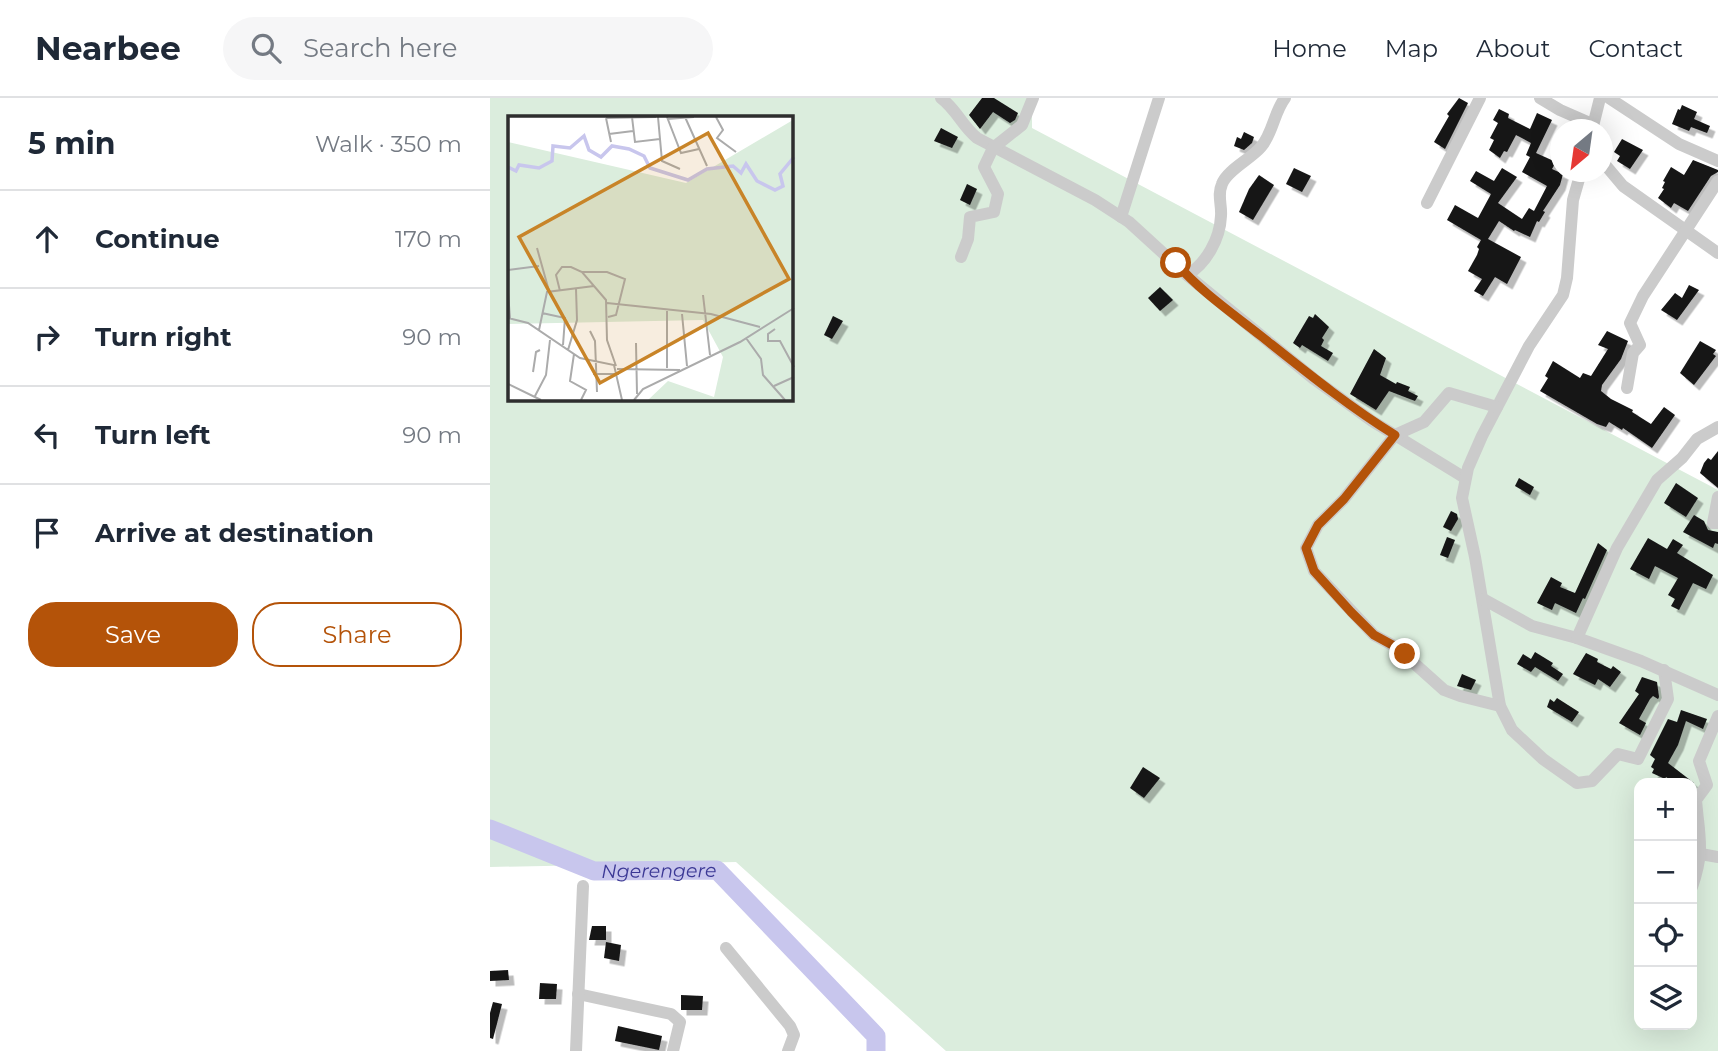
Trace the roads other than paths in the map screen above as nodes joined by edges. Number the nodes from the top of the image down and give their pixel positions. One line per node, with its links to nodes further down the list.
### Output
1 (941, 98): 11 (street)
2 (1033, 98): 11 (street)
3 (1159, 98): 17 (street)
4 (1286, 98): 21 (street)
5 (1480, 98): 16 (street)
6 (1540, 98): 9 (street)
7 (1600, 98): 10 (street)
8 (1609, 98): 12 (street)
9 (1577, 119)
10 (1594, 119)
11 (993, 148): 17 (street); 20 (street)
12 (1718, 161)
13 (1613, 174): 18 (street)
14 (1718, 181): 18 (street)
15 (1578, 182): 23 (street)
16 (1427, 202)
17 (1121, 217): 21 (street)
18 (1686, 229): 19 (street); 22 (street)
19 (1718, 253)
20 (961, 257)
21 (1186, 275): 25 (street)
22 (1627, 388)
23 (1497, 407): 25 (street); 26 (street)
24 (1718, 427): 30 (street)
25 (1395, 435): 26 (street); 33 (street)
26 (1465, 478): 29 (street)
27 (1718, 497): 28 (street)
28 (1718, 523)
29 (1483, 599): 30 (street); 33 (street)
30 (1577, 638): 31 (street)
31 (1664, 670): 32 (street); 33 (street)
32 (1717, 697)
33 (1500, 706)
34 (1718, 716): 35 (street)
35 (1701, 854): 36 (street); 37 (street)
36 (1718, 857)
37 (1697, 869)
38 (583, 886): 40 (street)
39 (726, 948): 43 (street)
40 (578, 994): 41 (street); 42 (street)
41 (576, 1051)
42 (673, 1051)
43 (788, 1051)

